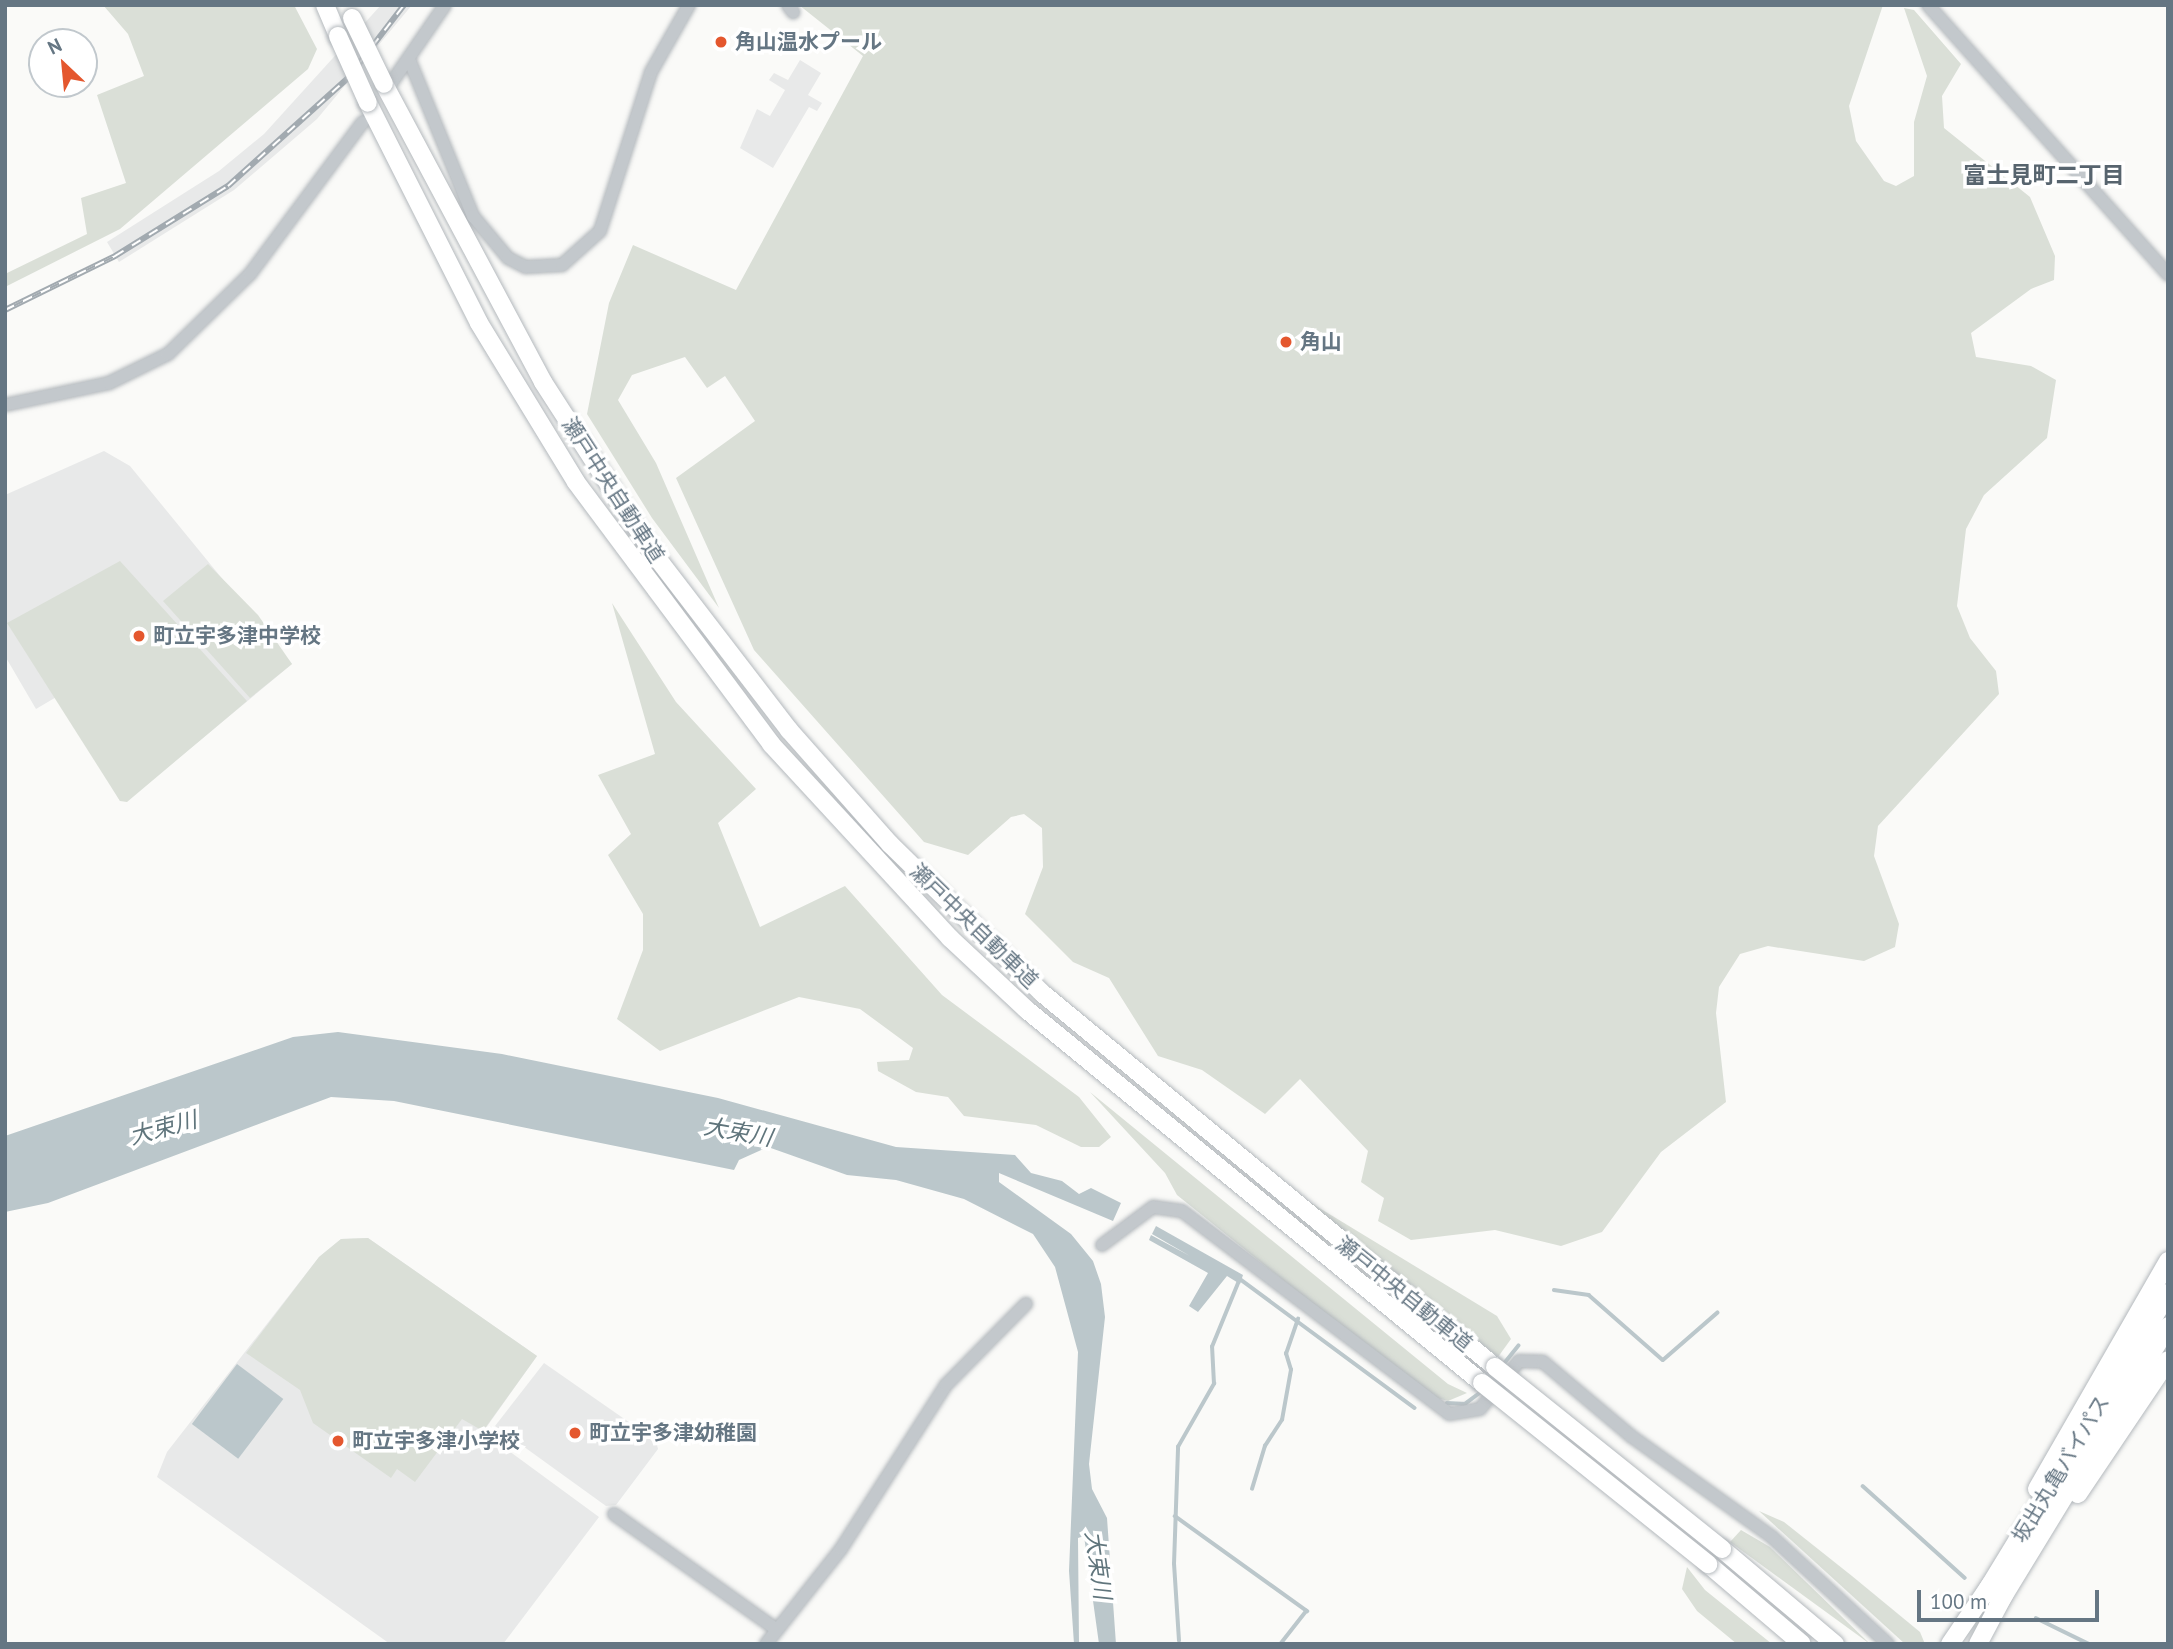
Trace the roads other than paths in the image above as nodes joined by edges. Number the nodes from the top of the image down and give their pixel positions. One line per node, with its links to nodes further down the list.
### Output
1 (325, 5): 22 (highway, 瀬戸中央自動車道, bridge)
2 (445, 5): 6 (street)
3 (689, 5): 6 (street)
4 (1928, 5): 9 (street)
5 (349, 11): 7 (highway, 瀬戸中央自動車道, bridge)
6 (408, 59): 7 (street)
7 (388, 83): 19 (highway, 瀬戸中央自動車道, bridge)
8 (363, 122): 10 (street)
9 (2168, 274)
10 (5, 405)
11 (1102, 1245): 25 (street)
12 (2168, 1261): 18 (highway)
13 (2168, 1293): 18 (highway, 坂出丸亀バイパス)
14 (1026, 1304): 20 (street)
15 (2168, 1326): 18 (highway, 坂出丸亀バイパス)
16 (2168, 1360): 18 (highway)
17 (614, 1514): 20 (street)
18 (1998, 1589): 26 (highway); 27 (highway)
19 (1781, 1598): 23 (highway, 瀬戸中央自動車道); 24 (highway)
20 (777, 1630): 21 (street)
21 (766, 1644)
22 (1802, 1644)
23 (1835, 1644)
24 (1844, 1644)
25 (1888, 1644)
26 (1952, 1644)
27 (1976, 1644)

